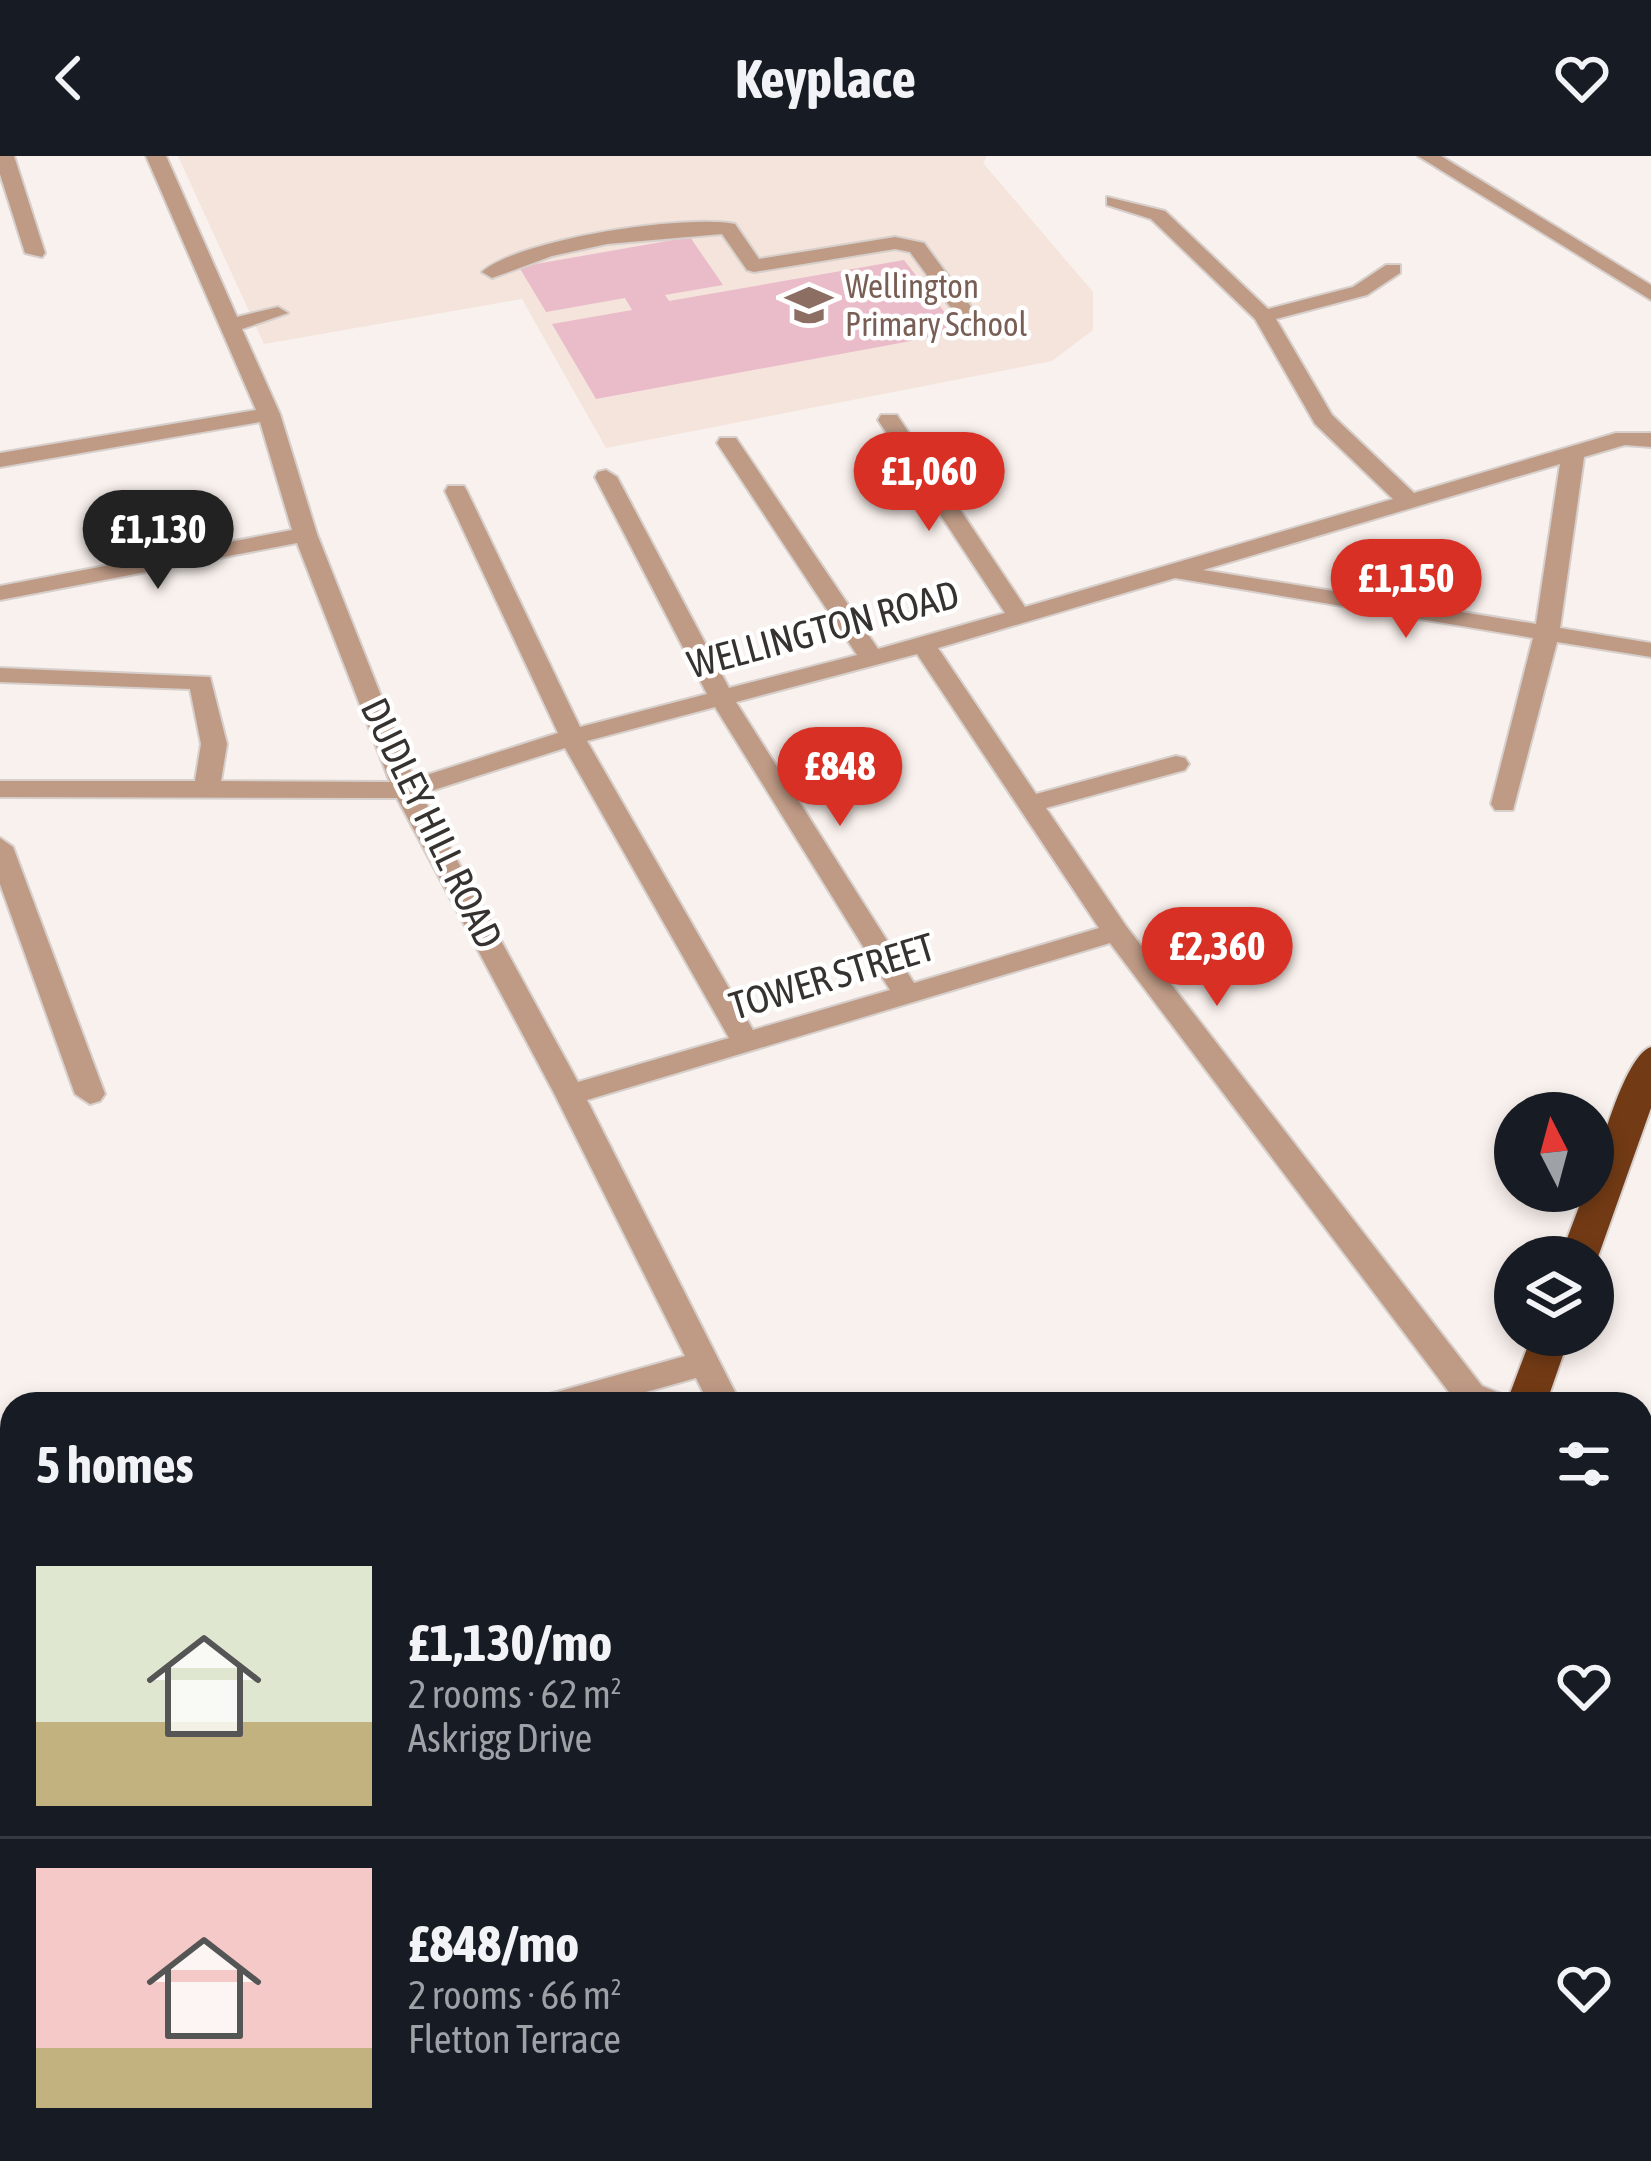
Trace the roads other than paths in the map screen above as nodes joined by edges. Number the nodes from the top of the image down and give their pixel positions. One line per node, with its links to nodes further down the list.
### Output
1 (4, 156): 5 (street)
2 (156, 156): 12 (street, DUDLEY HILL ROAD)
3 (1428, 156): 8 (street)
4 (1114, 201): 10 (street)
5 (35, 253)
6 (1393, 269): 10 (street)
7 (492, 272): 11 (street)
8 (1651, 294)
9 (278, 313): 12 (street)
10 (1264, 316): 21 (street)
11 (971, 323)
12 (230, 326): 13 (street, DUDLEY HILL ROAD)
13 (269, 414): 18 (street); 22 (street, DUDLEY HILL ROAD)
14 (889, 420): 25 (street)
15 (1651, 440): 17 (street, WELLINGTON ROAD)
16 (728, 443): 29 (street)
17 (1573, 453): 21 (street, WELLINGTON ROAD); 26 (street)
18 (0, 460)
19 (606, 477): 31 (street)
20 (456, 490): 32 (street)
21 (1412, 503): 23 (street, WELLINGTON ROAD)
22 (305, 533): 24 (street); 36 (street, DUDLEY HILL ROAD)
23 (1172, 572): 25 (street, WELLINGTON ROAD); 26 (street)
24 (0, 593)
25 (1018, 615): 27 (street, WELLINGTON ROAD)
26 (1547, 633): 28 (street); 38 (street)
27 (923, 645): 29 (street, WELLINGTON ROAD); 37 (street)
28 (1651, 650)
29 (872, 657): 31 (street, WELLINGTON ROAD)
30 (0, 675): 34 (street)
31 (722, 697): 32 (street, WELLINGTON ROAD); 41 (street)
32 (572, 737): 36 (street, WELLINGTON ROAD); 42 (street)
33 (1176, 764): 37 (street)
34 (207, 787): 35 (street, WELLINGTON ROAD); 36 (street, WELLINGTON ROAD)
35 (0, 790)
36 (406, 790): 45 (street, DUDLEY HILL ROAD)
37 (1029, 804): 40 (street)
38 (1504, 804)
39 (0, 847): 44 (street)
40 (1116, 932): 41 (street, TOWER STREET); 51 (street)
41 (906, 993): 42 (street, TOWER STREET)
42 (746, 1043): 45 (street, TOWER STREET)
43 (1651, 1059): 46 (highway)
44 (90, 1094)
45 (570, 1095): 48 (street, DUDLEY HILL ROAD)
46 (1588, 1236)
47 (1543, 1356): 52 (highway)
48 (704, 1363): 49 (street); 50 (street, DUDLEY HILL ROAD)
49 (601, 1392)
50 (719, 1392)
51 (1468, 1392)
52 (1530, 1392)

